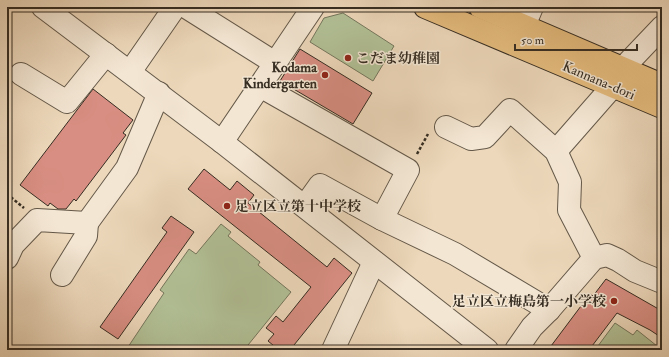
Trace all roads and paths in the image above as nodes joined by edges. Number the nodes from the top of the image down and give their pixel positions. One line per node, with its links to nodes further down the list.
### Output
1 (43, 7): 11 (street)
2 (175, 7): 13 (street)
3 (186, 7): 12 (street)
4 (312, 7): 12 (street)
5 (425, 7): 9 (main road, Kannana-dori)
6 (486, 8): 7 (main road, Kannana-dori); 9 (street)
7 (528, 16): 10 (street); 15 (main road, Kannana-dori)
8 (662, 27): 15 (street)
9 (479, 30): 10 (main road, Kannana-dori)
10 (515, 46): 15 (main road, Kannana-dori)
11 (106, 54): 13 (street); 14 (street)
12 (275, 64): 17 (street)
13 (130, 72): 18 (street)
14 (21, 74)
15 (618, 77): 16 (main road, Kannana-dori); 19 (main road, Kannana-dori); 22 (street)
16 (662, 85)
17 (260, 86): 21 (street); 23 (street)
18 (159, 93): 21 (street); 26 (street)
19 (662, 107)
20 (446, 127): 22 (street); 23 (path)
21 (222, 142): 24 (street)
22 (556, 151): 28 (street)
23 (408, 170): 25 (street)
24 (305, 206): 25 (street); 29 (street)
25 (382, 220): 32 (street)
26 (87, 223): 27 (street); 30 (street)
27 (7, 258)
28 (594, 258): 31 (street); 32 (street)
29 (374, 262): 33 (street); 34 (street)
30 (62, 275)
31 (662, 282)
32 (549, 310): 35 (street)
33 (333, 350)
34 (487, 350)
35 (516, 350)

